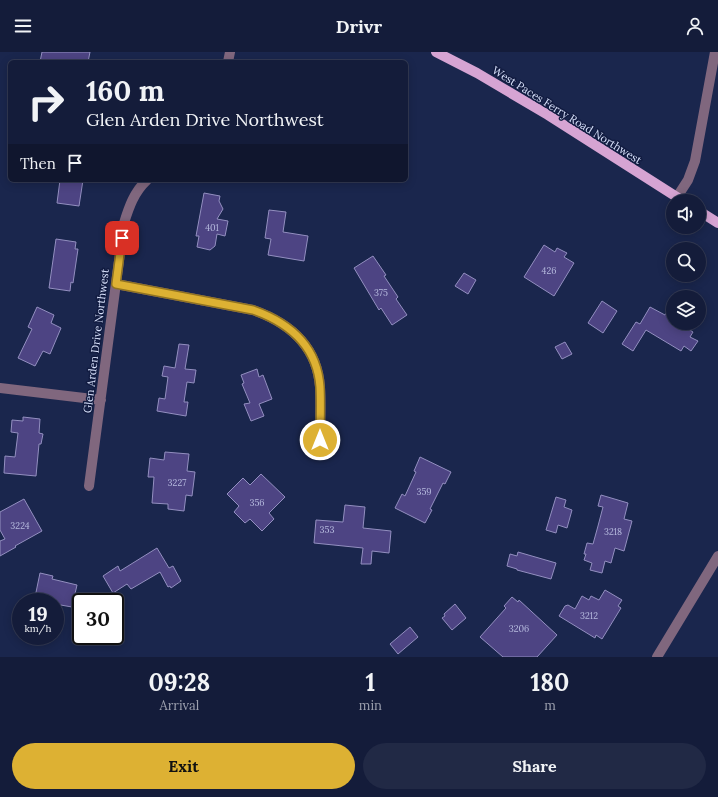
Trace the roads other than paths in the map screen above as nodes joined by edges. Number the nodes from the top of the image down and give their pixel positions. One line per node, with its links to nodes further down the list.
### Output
1 (436, 52): 4 (main road, West Paces Ferry Road Northwest)
2 (715, 52): 5 (street)
3 (145, 182): 8 (street, Glen Arden Drive Northwest)
4 (672, 194)
5 (682, 194)
6 (706, 215): 7 (main road)
7 (718, 222)
8 (116, 284): 10 (street, Glen Arden Drive Northwest); 11 (street)
9 (0, 388): 10 (street)
10 (101, 400): 12 (street, Glen Arden Drive Northwest)
11 (320, 440)
12 (89, 486)
13 (718, 556): 14 (street)
14 (657, 657)

